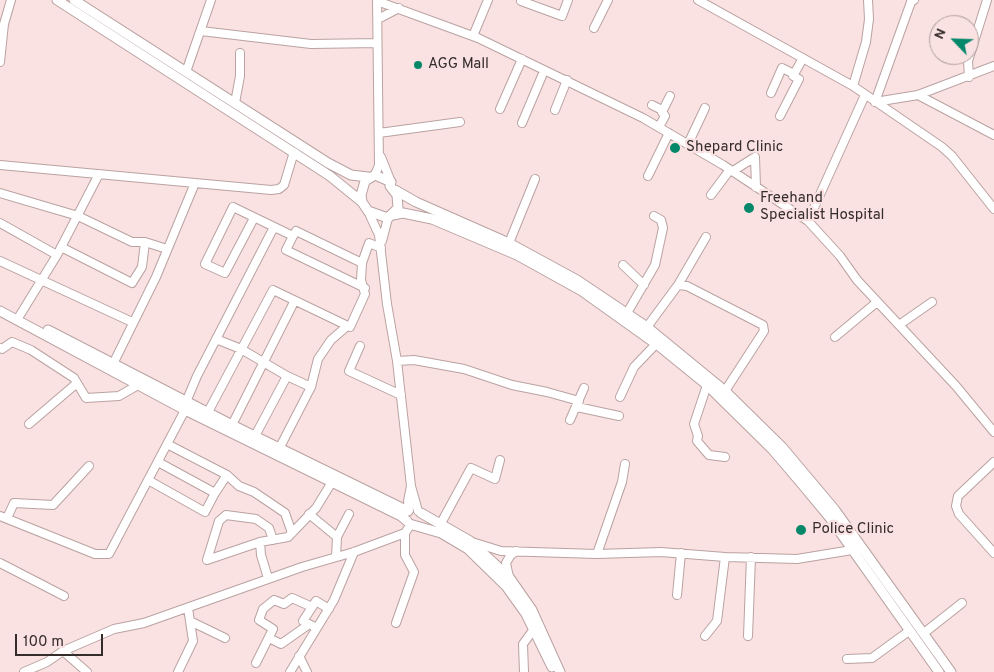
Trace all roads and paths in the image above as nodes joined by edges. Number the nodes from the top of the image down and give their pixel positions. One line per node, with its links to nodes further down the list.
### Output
1 (11, 0): 24 (street)
2 (57, 0): 52 (main road)
3 (74, 0): 27 (main road)
4 (211, 0): 18 (street)
5 (377, 0): 15 (street); 16 (street)
6 (488, 0): 19 (street)
7 (568, 0): 13 (street)
8 (608, 0): 17 (street)
9 (698, 0): 14 (street)
10 (868, 0): 31 (street)
11 (914, 0): 36 (street)
12 (987, 0): 29 (street)
13 (521, 1)
14 (714, 4): 22 (street)
15 (398, 8): 16 (street); 19 (street)
16 (378, 19): 20 (street)
17 (594, 28)
18 (202, 31): 20 (street); 27 (street)
19 (473, 36): 23 (street)
20 (377, 43): 47 (street)
21 (240, 53): 37 (street)
22 (803, 58): 28 (street); 31 (street)
23 (522, 59): 26 (street); 40 (street)
24 (0, 62)
25 (994, 66): 29 (street)
26 (544, 71): 30 (street); 45 (street)
27 (186, 72): 37 (main road)
28 (794, 74): 32 (street); 43 (street)
29 (969, 77): 35 (street)
30 (567, 80): 41 (street); 46 (street)
31 (853, 86): 33 (street)
32 (772, 93)
33 (865, 95): 36 (street); 71 (street)
34 (670, 96): 42 (street)
35 (918, 96): 36 (street); 49 (street)
36 (875, 102): 65 (street)
37 (235, 103): 56 (main road)
38 (652, 105): 42 (street)
39 (705, 108): 51 (street)
40 (500, 109)
41 (555, 110)
42 (662, 110): 46 (street)
43 (780, 116)
44 (460, 122): 47 (street)
45 (522, 122)
46 (659, 128): 48 (street)
47 (379, 133): 50 (street)
48 (670, 134): 51 (street); 57 (street)
49 (994, 135)
50 (379, 143): 56 (street); 60 (street)
51 (688, 144): 54 (street)
52 (294, 152): 59 (street); 64 (main road)
53 (0, 165): 55 (street)
54 (731, 171): 61 (street); 61 (street); 63 (street)
55 (100, 174): 59 (street); 67 (street)
56 (371, 176): 60 (main road); 64 (main road)
57 (648, 176)
58 (535, 178): 77 (street)
59 (195, 183): 80 (street)
60 (393, 186): 68 (main road); 77 (main road)
61 (756, 186): 71 (street)
62 (0, 193): 67 (street)
63 (711, 195)
64 (362, 202): 66 (main road)
65 (994, 208)
66 (368, 211): 68 (main road); 79 (street)
67 (78, 216): 76 (street); 78 (street)
68 (390, 216): 79 (street); 102 (main road)
69 (654, 216): 86 (street)
70 (254, 218): 70 (street); 73 (street)
71 (808, 221): 90 (street)
72 (0, 223): 81 (street)
73 (274, 227): 74 (street); 101 (street)
74 (293, 236): 83 (street); 88 (street)
75 (706, 236): 87 (street)
76 (145, 242): 78 (street); 80 (street)
77 (509, 243): 94 (main road)
78 (61, 247): 81 (street)
79 (381, 248): 83 (street); 106 (street)
80 (167, 249): 96 (street)
81 (57, 255): 85 (street)
82 (0, 261): 85 (street)
83 (362, 263): 88 (street)
84 (623, 265): 86 (street)
85 (40, 281): 95 (street); 96 (street)
86 (644, 285): 94 (street)
87 (678, 285): 99 (street); 115 (street)
88 (365, 288): 98 (street)
89 (294, 302): 98 (street); 105 (street); 107 (street)
90 (876, 302): 97 (street); 100 (street)
91 (932, 302): 97 (street)
92 (0, 304): 95 (main road)
93 (0, 311): 111 (main road)
94 (627, 313): 99 (main road)
95 (20, 315): 108 (main road)
96 (132, 322): 108 (street)
97 (899, 325): 125 (street)
98 (346, 327): 113 (street)
99 (647, 327): 115 (main road)
100 (835, 337)
101 (216, 338): 105 (street); 119 (street)
102 (656, 344): 112 (main road); 117 (street)
103 (360, 346): 116 (street)
104 (0, 348): 110 (street)
105 (241, 349): 107 (street); 120 (street)
106 (397, 361): 116 (street); 118 (street)
107 (264, 362): 109 (street); 124 (street)
108 (113, 364): 119 (main road)
109 (286, 376): 113 (street); 126 (street)
110 (77, 383): 111 (street); 123 (street)
111 (138, 385): 119 (main road)
112 (707, 386): 129 (street); 151 (main road)
113 (311, 387): 128 (street)
114 (584, 388): 118 (street)
115 (724, 391): 151 (main road)
116 (401, 395): 139 (street)
117 (620, 397)
118 (578, 404): 121 (street); 122 (street)
119 (186, 406): 120 (main road); 127 (street); 137 (main road)
120 (208, 412): 124 (main road)
121 (620, 416)
122 (570, 420)
123 (30, 424)
124 (232, 425): 126 (main road)
125 (994, 432)
126 (255, 436): 128 (main road)
127 (167, 444): 131 (street); 135 (street)
128 (279, 449): 139 (main road)
129 (725, 457)
130 (500, 460): 144 (street)
131 (158, 462): 136 (street); 138 (street)
132 (994, 462): 155 (street)
133 (625, 464): 156 (street)
134 (89, 466): 142 (street)
135 (227, 475): 138 (street); 145 (street)
136 (148, 480): 138 (street); 142 (street)
137 (332, 482): 140 (street); 143 (main road)
138 (215, 494)
139 (414, 511): 143 (main road); 143 (main road); 144 (main road)
140 (309, 514): 145 (street); 147 (street)
141 (350, 514): 147 (street)
142 (3, 519)
143 (410, 523): 146 (street); 173 (main road)
144 (440, 525): 149 (main road)
145 (292, 533): 148 (street)
146 (405, 533): 153 (street); 170 (street)
147 (337, 537): 157 (street)
148 (273, 540): 150 (street); 150 (street)
149 (470, 541): 152 (street); 161 (main road)
150 (260, 542): 162 (street)
151 (858, 549): 159 (street); 174 (main road); 175 (main road)
152 (516, 551): 156 (street); 161 (street)
153 (354, 552): 157 (street); 168 (street)
154 (681, 553): 156 (street); 158 (street); 163 (street)
155 (994, 553)
156 (597, 554)
157 (336, 557): 162 (street)
158 (725, 557): 159 (street); 176 (street)
159 (751, 557): 177 (street)
160 (1, 562): 164 (street)
161 (509, 577): 191 (main road)
162 (268, 578): 167 (street)
163 (677, 595)
164 (64, 596)
165 (962, 603): 175 (street)
166 (312, 607): 168 (street); 171 (street); 179 (street)
167 (188, 608): 169 (street); 180 (street)
168 (329, 609): 172 (street)
169 (192, 622): 178 (street); 186 (street)
170 (396, 623)
171 (308, 625): 172 (street); 179 (street)
172 (317, 628): 181 (street)
173 (534, 629): 189 (street); 190 (main road)
174 (909, 631): 182 (street); 192 (main road)
175 (924, 633): 193 (main road)
176 (705, 636)
177 (748, 636)
178 (225, 638)
179 (269, 638): 183 (street)
180 (63, 651): 184 (street); 185 (street)
181 (299, 656): 187 (street); 188 (street)
182 (847, 659)
183 (256, 663)
184 (24, 672)
185 (87, 672)
186 (178, 672)
187 (290, 672)
188 (307, 672)
189 (524, 672)
190 (554, 672)
191 (560, 672)
192 (939, 672)
193 (951, 672)

